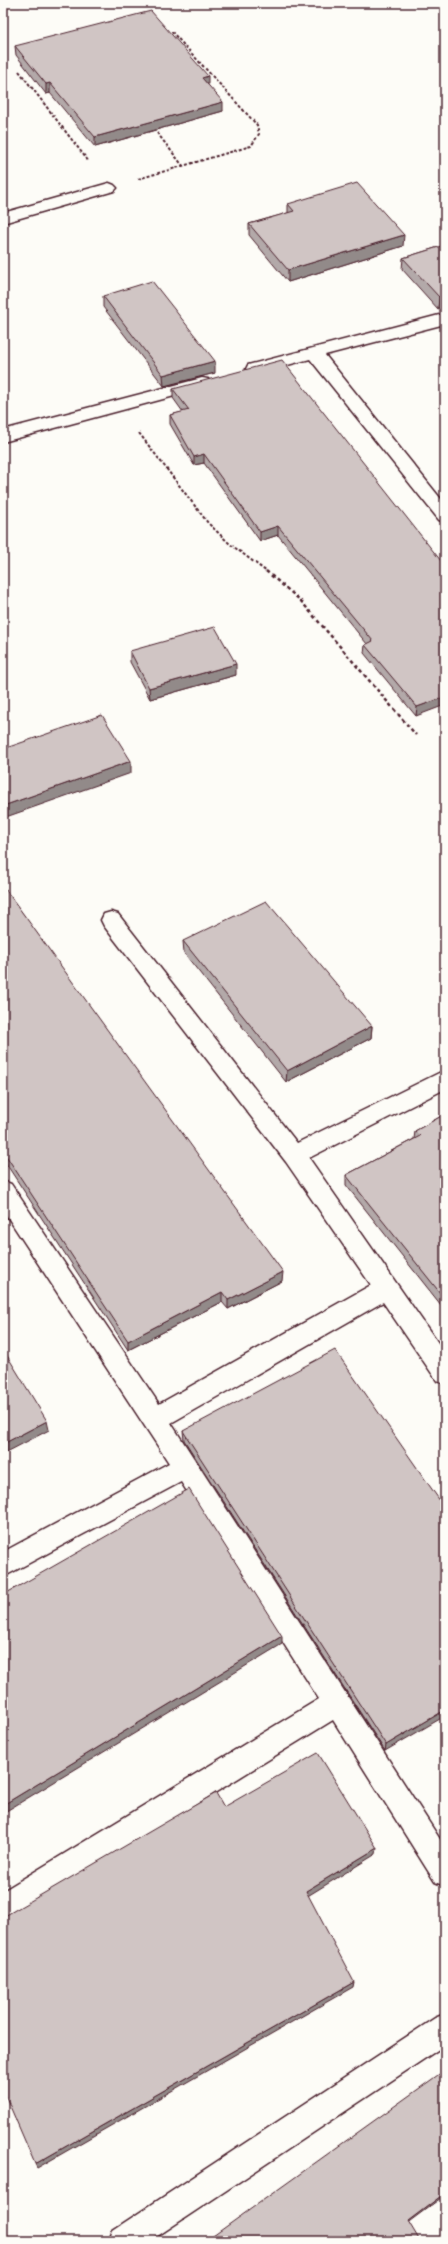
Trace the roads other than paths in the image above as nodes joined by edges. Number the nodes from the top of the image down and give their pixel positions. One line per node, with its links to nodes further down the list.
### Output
1 (109, 188): 2 (street)
2 (3, 218)
3 (443, 319): 4 (street)
4 (314, 354): 5 (street); 8 (street)
5 (238, 374)
6 (216, 380): 7 (street)
7 (3, 436)
8 (445, 516)
9 (111, 920): 11 (street)
10 (445, 1079): 11 (street)
11 (294, 1155): 13 (street)
12 (3, 1191): 15 (street)
13 (386, 1290): 14 (street); 15 (street)
14 (445, 1373)
15 (155, 1419): 16 (street)
16 (184, 1467): 17 (street); 18 (street)
17 (3, 1566)
18 (338, 1703): 19 (street); 20 (street)
19 (445, 1872)
20 (3, 1907)
21 (445, 2028): 22 (street)
22 (124, 2241)

